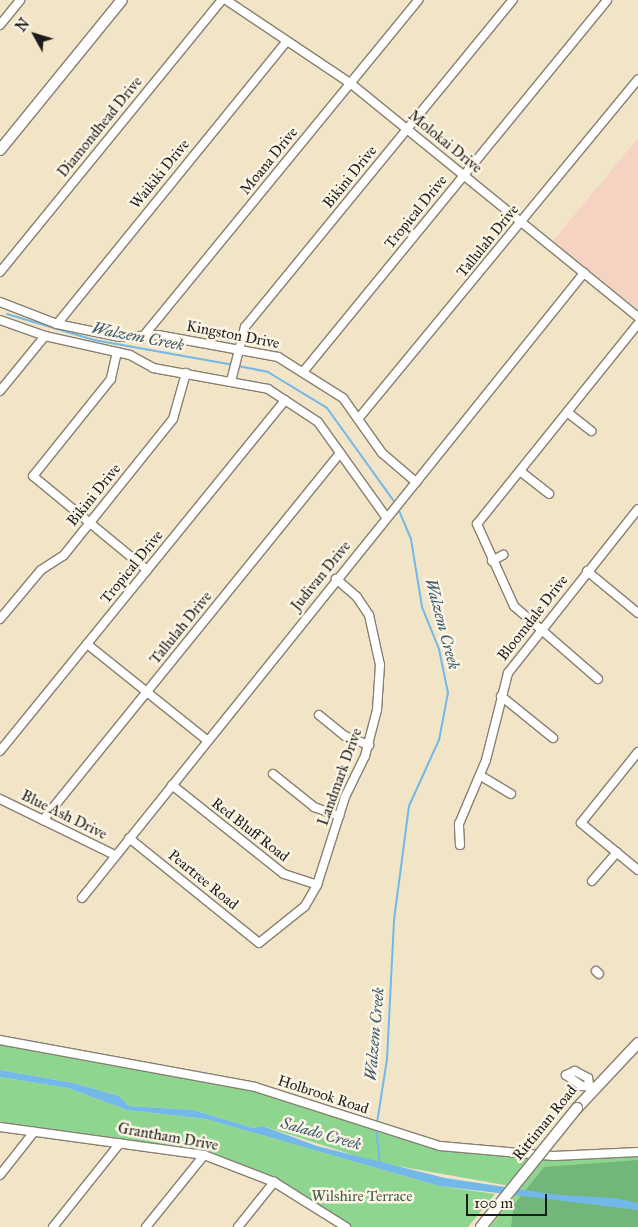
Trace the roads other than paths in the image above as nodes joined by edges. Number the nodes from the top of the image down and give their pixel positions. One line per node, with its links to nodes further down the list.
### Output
1 (20, 0): 8 (street)
2 (122, 0): 13 (main road)
3 (222, 0): 16 (street, Diamondhead Drive)
4 (226, 0): 9 (street, Molokai Drive)
5 (418, 0): 11 (street, Moana Drive)
6 (513, 0): 12 (street, Bikini Drive)
7 (607, 0): 14 (street, Tropical Drive)
8 (0, 25)
9 (285, 43): 11 (street, Molokai Drive); 21 (street, Waikiki Drive)
10 (638, 79): 15 (street, Tallulah Drive)
11 (350, 83): 12 (street, Molokai Drive); 24 (street, Moana Drive)
12 (407, 129): 14 (street, Molokai Drive); 25 (street, Bikini Drive)
13 (0, 150)
14 (464, 176): 15 (street, Molokai Drive); 27 (street, Tropical Drive)
15 (521, 222): 17 (street, Molokai Drive); 33 (street, Tallulah Drive)
16 (0, 272)
17 (584, 273): 19 (street, Molokai Drive); 37 (street, Judivan Drive)
18 (0, 302): 21 (street, Kingston Drive)
19 (638, 317)
20 (0, 320): 23 (street)
21 (57, 324): 24 (street, Kingston Drive)
22 (638, 324): 32 (street)
23 (45, 336): 26 (street); 30 (street)
24 (141, 339): 25 (street, Kingston Drive)
25 (237, 348): 27 (street, Kingston Drive); 29 (street, Bikini Drive)
26 (117, 352): 28 (street); 41 (street)
27 (303, 372): 33 (street, Kingston Drive)
28 (186, 373): 29 (street); 41 (street, Bikini Drive)
29 (232, 377): 31 (street)
30 (0, 391)
31 (285, 400): 35 (street); 44 (street, Tropical Drive)
32 (567, 412): 34 (street); 36 (street)
33 (358, 419): 37 (street, Kingston Drive)
34 (591, 431)
35 (340, 453): 40 (street); 52 (street, Tallulah Drive)
36 (520, 471): 38 (street); 43 (street)
37 (416, 482): 40 (street, Judivan Drive)
38 (549, 494)
39 (638, 509): 45 (street, Bloomdale Drive)
40 (386, 517): 46 (street, Judivan Drive)
41 (89, 523): 44 (street); 48 (street, Bikini Drive)
42 (503, 556): 43 (street)
43 (492, 560): 49 (street)
44 (147, 570): 50 (street, Tropical Drive)
45 (587, 571): 47 (street); 49 (street, Bloomdale Drive)
46 (336, 579): 56 (street, Judivan Drive); 57 (street, Landmark Drive)
47 (638, 613)
48 (0, 619)
49 (540, 631): 51 (street); 53 (street, Bloomdale Drive)
50 (87, 644): 52 (street); 58 (street, Tropical Drive)
51 (598, 679)
52 (147, 692): 56 (street); 66 (street, Tallulah Drive)
53 (501, 696): 55 (street); 61 (street, Bloomdale Drive)
54 (319, 715): 57 (street)
55 (553, 738)
56 (207, 740): 62 (street, Judivan Drive)
57 (369, 745): 65 (street, Landmark Drive)
58 (0, 751)
59 (638, 752): 69 (street)
60 (273, 774): 65 (street)
61 (481, 776): 63 (street); 68 (street, Bloomdale Drive)
62 (172, 785): 67 (street, Judivan Drive); 73 (street, Red Bluff Road)
63 (511, 794)
64 (0, 799): 66 (street, Blue Ash Drive)
65 (339, 816): 73 (street, Landmark Drive)
66 (43, 820): 70 (street, Blue Ash Drive)
67 (129, 838): 70 (street, Judivan Drive); 75 (street, Peartree Road)
68 (460, 845)
69 (617, 852): 71 (street); 72 (street)
70 (115, 855): 74 (street, Judivan Drive)
71 (638, 870)
72 (592, 881)
73 (317, 885): 75 (street, Landmark Drive)
74 (82, 898)
75 (259, 943)
76 (0, 1040): 81 (street, Holbrook Road)
77 (638, 1043): 91 (main road, Rittiman Road, bridge)
78 (0, 1127): 79 (street, Grantham Drive)
79 (34, 1132): 80 (street, Grantham Drive); 83 (street)
80 (120, 1143): 82 (street, Grantham Drive); 86 (street)
81 (638, 1152)
82 (204, 1155): 84 (street, Grantham Drive); 87 (street)
83 (0, 1175)
84 (274, 1182): 85 (street, Grantham Drive); 88 (street)
85 (337, 1220): 89 (street); 90 (street, Grantham Drive)
86 (53, 1227)
87 (146, 1227)
88 (238, 1227)
89 (332, 1227)
90 (346, 1227)
91 (481, 1227)

